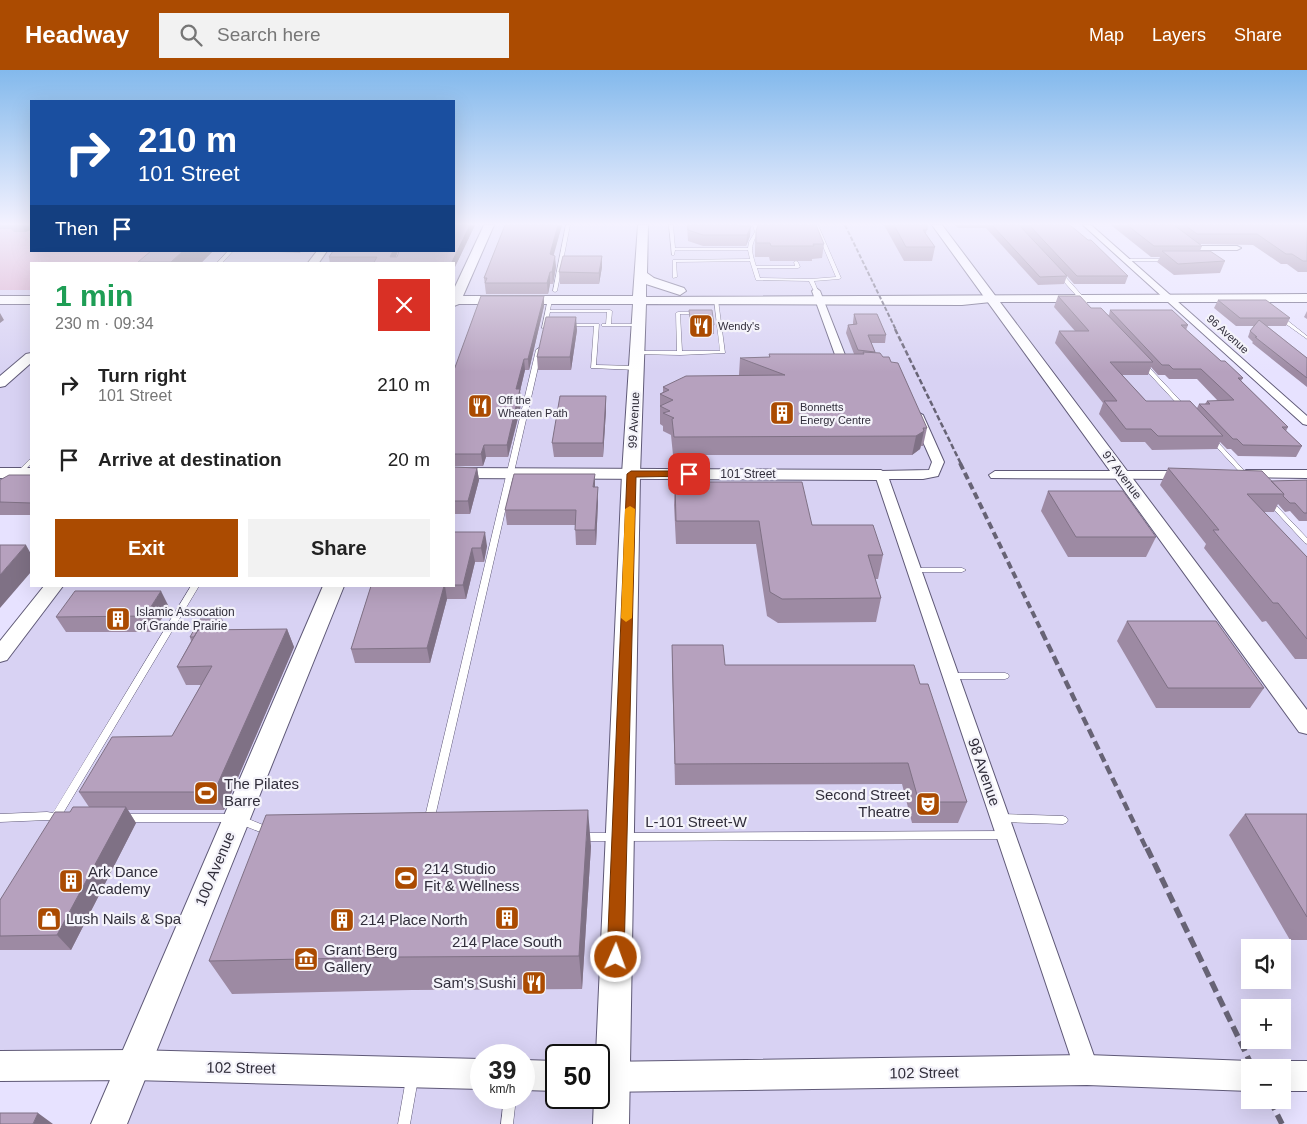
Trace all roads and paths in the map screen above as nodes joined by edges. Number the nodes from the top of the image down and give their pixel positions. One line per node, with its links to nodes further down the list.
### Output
1 (465, 274): 15 (main road)
2 (557, 274): 22 (lane)
3 (756, 274): 10 (lane)
4 (801, 274): 10 (lane)
5 (837, 274): 13 (lane)
6 (973, 274): 17 (street, 97 Avenue)
7 (1060, 274): 23 (lane)
8 (1142, 274): 18 (street, 96 Avenue)
9 (642, 275): 14 (main road); 16 (main road, 99 Avenue)
10 (803, 280): 13 (lane)
11 (0, 290): 12 (main road)
12 (30, 290)
13 (816, 290): 14 (main road); 17 (main road); 24 (main road); 39 (street)
14 (680, 291): 16 (main road)
15 (455, 296): 22 (main road)
16 (641, 296): 22 (main road); 24 (main road); 31 (main road, 99 Avenue)
17 (991, 298): 23 (main road); 55 (street, 97 Avenue)
18 (1169, 298): 19 (main road); 23 (main road); 43 (street, 96 Avenue)
19 (1307, 298)
20 (0, 300): 21 (main road)
21 (30, 300)
22 (551, 301): 26 (lane); 30 (lane)
23 (1086, 302)
24 (717, 306): 35 (lane); 35 (lane)
25 (1277, 315): 33 (lane)
26 (545, 325): 27 (lane); 32 (lane)
27 (554, 325)
28 (562, 325): 29 (lane)
29 (598, 325): 30 (lane); 38 (lane)
30 (608, 325): 31 (lane)
31 (640, 325): 38 (main road, 99 Avenue)
32 (543, 334)
33 (1307, 338)
34 (540, 344): 47 (lane)
35 (680, 353): 38 (lane)
36 (1136, 357): 42 (lane)
37 (30, 358): 40 (street)
38 (638, 360): 48 (main road, 99 Avenue)
39 (863, 363)
40 (0, 383)
41 (914, 407): 51 (street, 101 Street)
42 (1190, 416)
43 (1307, 422)
44 (1204, 430): 56 (lane)
45 (30, 462): 50 (lane)
46 (455, 473): 47 (street, 101 Street)
47 (510, 473): 48 (street, 101 Street); 75 (lane)
48 (631, 474): 51 (street, 101 Street); 78 (main road, 99 Avenue)
49 (1307, 474): 56 (street)
50 (16, 475)
51 (881, 475): 59 (street, 98 Avenue)
52 (995, 475): 55 (street)
53 (1197, 475): 55 (street)
54 (1226, 475): 56 (street)
55 (1122, 476): 67 (street, 97 Avenue)
56 (1249, 479)
57 (1265, 496): 58 (lane)
58 (1307, 542)
59 (914, 570): 60 (lane); 65 (street, 98 Avenue)
60 (962, 570)
61 (53, 587): 64 (street)
62 (193, 587): 69 (lane)
63 (334, 587): 72 (main road, 100 Avenue)
64 (0, 655)
65 (950, 676): 66 (lane); 74 (street, 98 Avenue)
66 (1005, 676)
67 (1307, 726)
68 (0, 818): 69 (lane)
69 (55, 818): 70 (lane)
70 (74, 818)
71 (112, 818): 72 (lane)
72 (236, 818): 76 (lane); 81 (main road, 100 Avenue)
73 (1063, 820): 74 (lane, L-101 Street-W)
74 (1003, 827): 78 (lane, L-101 Street-W); 82 (street, 98 Avenue)
75 (427, 828)
76 (283, 838)
77 (570, 838): 78 (lane, L-101 Street-W)
78 (619, 838): 79 (main road, 99 Avenue)
79 (608, 1044)
80 (0, 1066): 81 (street, 102 Street)
81 (133, 1066): 83 (street, 102 Street); 91 (main road, 100 Avenue)
82 (1087, 1070): 85 (street, 102 Street); 88 (street, 102 Street)
83 (413, 1072): 84 (street, 102 Street); 92 (lane)
84 (470, 1074)
85 (1241, 1076)
86 (1291, 1076): 87 (street)
87 (1307, 1076)
88 (610, 1077)
89 (509, 1109): 93 (lane)
90 (609, 1109): 94 (main road, 99 Avenue)
91 (109, 1124)
92 (404, 1124)
93 (507, 1124)
94 (611, 1124)

